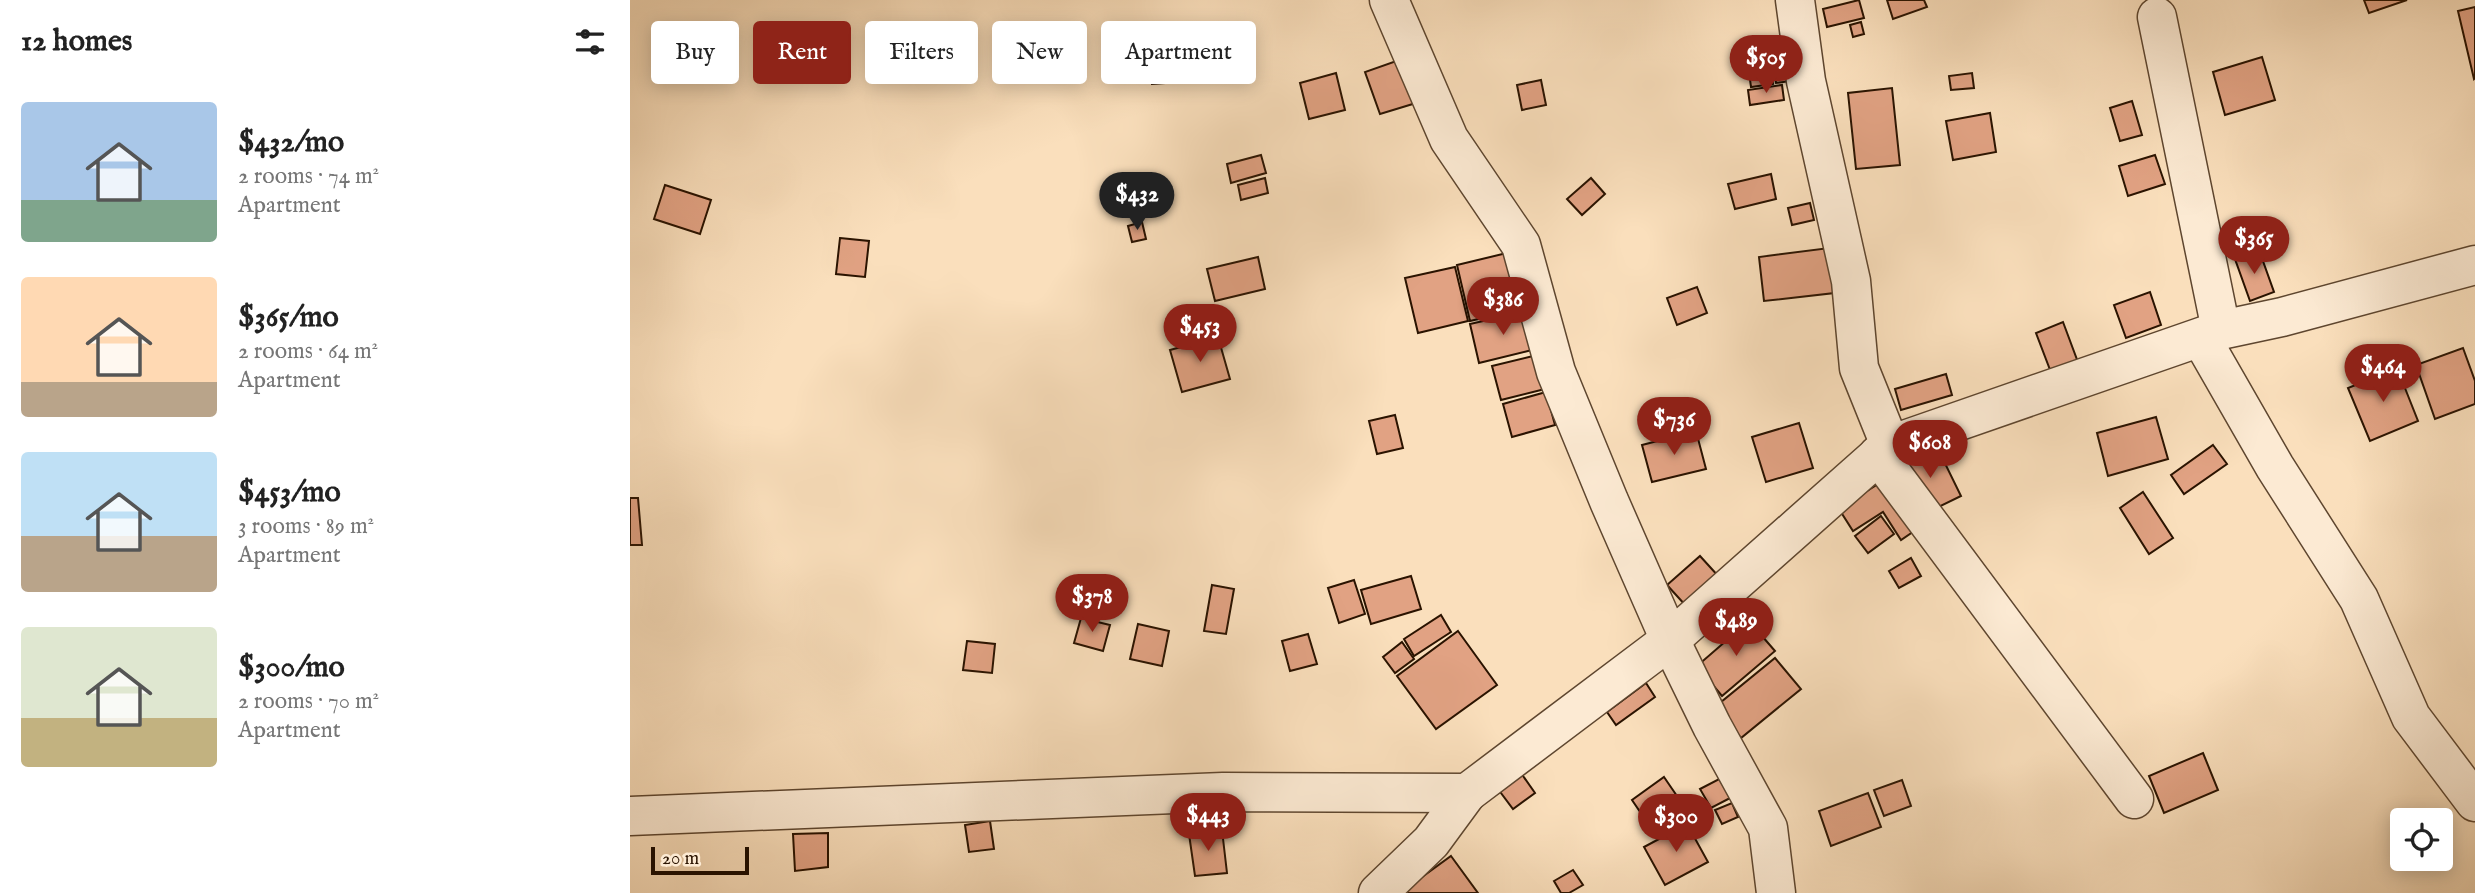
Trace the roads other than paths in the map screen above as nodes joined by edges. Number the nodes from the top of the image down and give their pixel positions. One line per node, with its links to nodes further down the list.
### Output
1 (1389, 0): 7 (street)
2 (1795, 0): 6 (street)
3 (2157, 17): 5 (street)
4 (2475, 265): 5 (street)
5 (2211, 334): 6 (street); 10 (street)
6 (1884, 449): 7 (street); 9 (street)
7 (1670, 640): 8 (street); 13 (street)
8 (1467, 793): 11 (street); 12 (street)
9 (2134, 799)
10 (2475, 802)
11 (630, 816)
12 (1378, 893)
13 (1776, 893)

